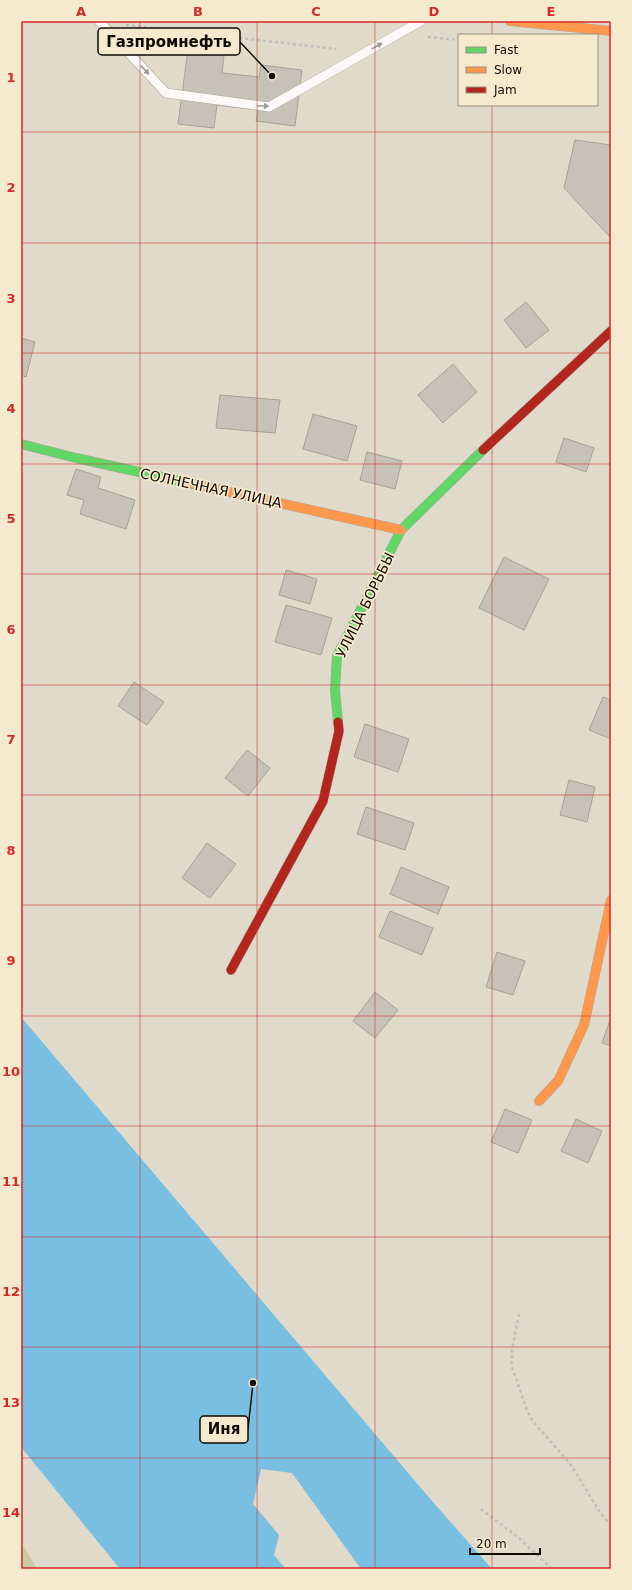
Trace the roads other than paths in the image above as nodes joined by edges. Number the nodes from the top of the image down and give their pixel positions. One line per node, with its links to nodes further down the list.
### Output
1 (99, 21): 2 (lane, one-way to 2)
2 (421, 21)
3 (510, 21): 4 (street)
4 (611, 31)
5 (611, 331): 7 (street, УЛИЦА БОРЬБЫ)
6 (21, 444): 7 (street, СОЛНЕЧНАЯ УЛИЦА)
7 (401, 530): 9 (street, УЛИЦА БОРЬБЫ)
8 (611, 900): 10 (street)
9 (231, 970)
10 (539, 1101)

